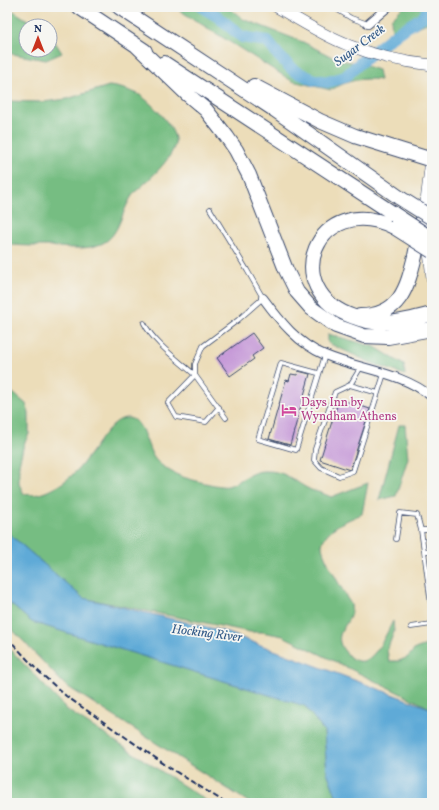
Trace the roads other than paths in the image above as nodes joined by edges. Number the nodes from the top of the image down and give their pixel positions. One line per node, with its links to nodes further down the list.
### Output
1 (79, 7): 8 (highway)
2 (119, 7): 7 (highway)
3 (277, 7): 9 (main road)
4 (333, 7): 6 (lane)
5 (388, 7): 6 (street)
6 (368, 24)
7 (174, 43): 10 (highway); 12 (highway, bridge)
8 (137, 46): 13 (highway); 21 (highway)
9 (432, 65)
10 (432, 157): 12 (main road)
11 (210, 209): 17 (lane)
12 (429, 214): 16 (main road); 19 (highway)
13 (394, 220): 14 (highway, bridge); 15 (highway, bridge); 19 (highway)
14 (432, 239)
15 (432, 251)
16 (432, 278)
17 (263, 298): 22 (street); 26 (lane)
18 (432, 314): 19 (highway)
19 (347, 315)
20 (144, 323): 26 (lane)
21 (432, 329)
22 (325, 355): 23 (street); 24 (lane)
23 (361, 367): 25 (street); 27 (lane)
24 (318, 373): 24 (lane)
25 (384, 374): 28 (lane); 29 (street)
26 (194, 375): 30 (lane); 30 (lane)
27 (350, 384): 28 (lane); 28 (lane)
28 (378, 393)
29 (432, 397)
30 (219, 408): 31 (lane)
31 (226, 418)
32 (421, 530): 33 (lane); 34 (lane); 35 (lane)
33 (432, 530)
34 (396, 539)
35 (424, 551): 36 (lane); 37 (lane)
36 (432, 551)
37 (432, 613)
38 (432, 624): 39 (lane)
39 (411, 627)

